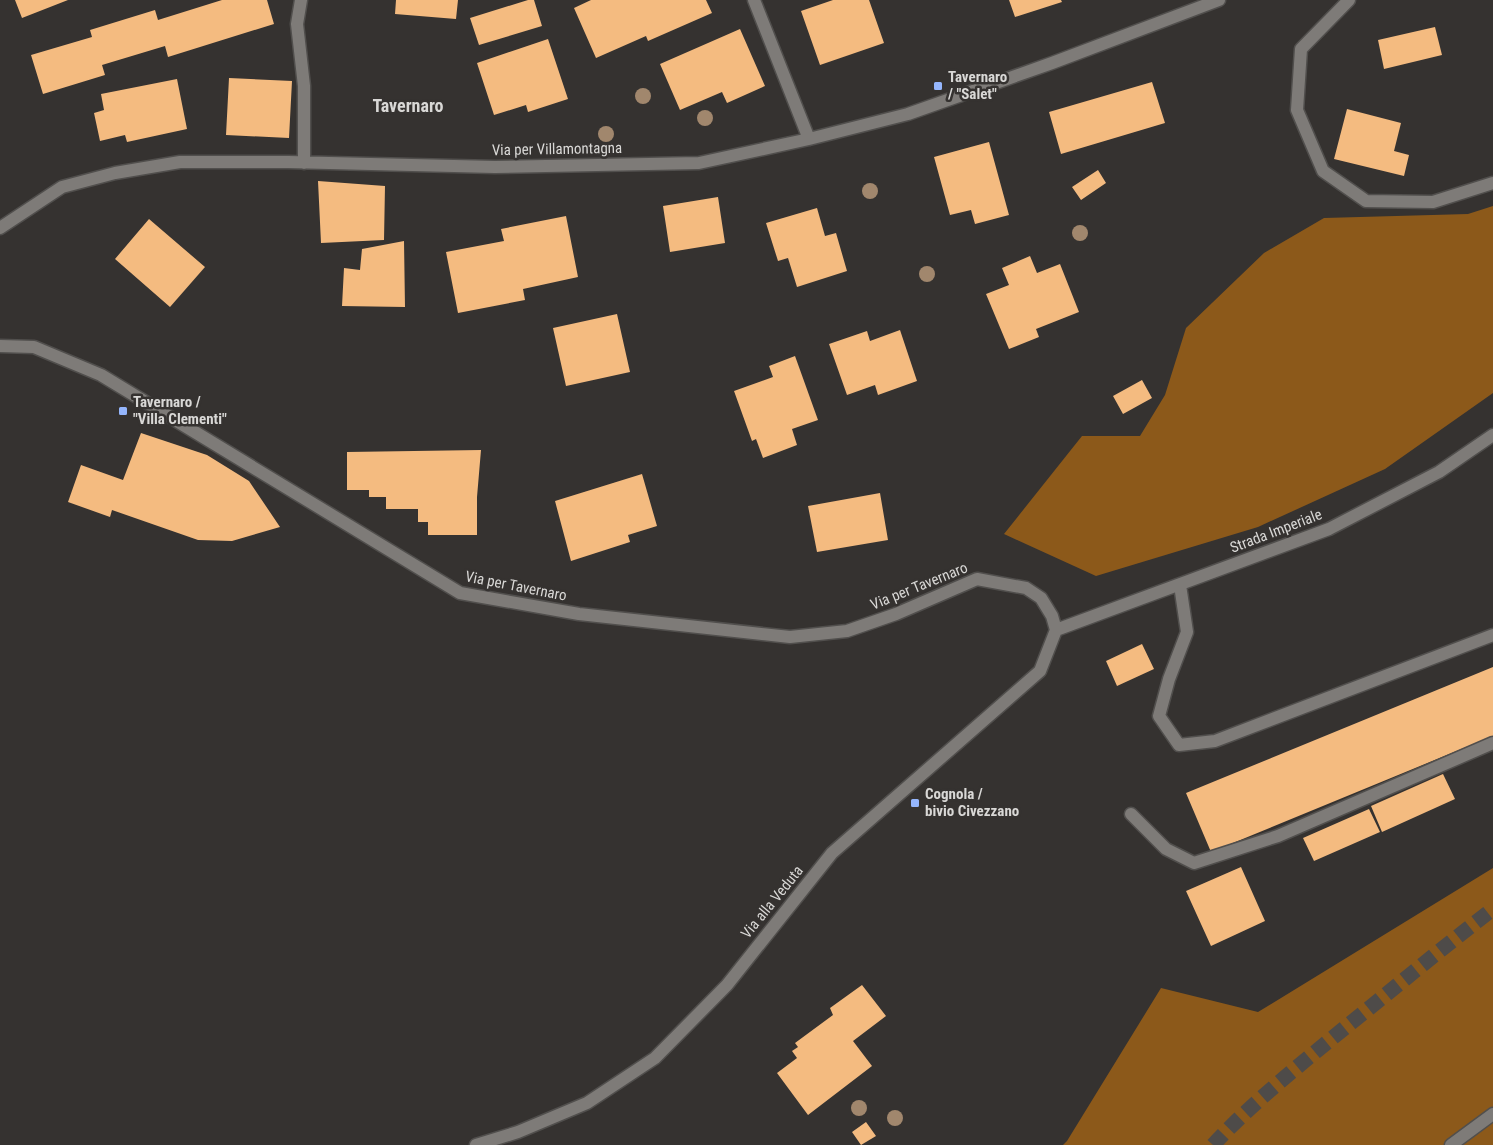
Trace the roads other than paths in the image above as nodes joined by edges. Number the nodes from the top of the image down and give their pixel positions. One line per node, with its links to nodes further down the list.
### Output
1 (301, 0): 6 (street)
2 (754, 0): 5 (street)
3 (1219, 0): 5 (street, Via per Villamontagna)
4 (1349, 0): 7 (street)
5 (809, 139): 6 (street, Via per Villamontagna)
6 (304, 163): 8 (street, Via per Villamontagna)
7 (1493, 183)
8 (0, 228)
9 (0, 346): 12 (street, Via per Tavernaro)
10 (1493, 435): 11 (street, Strada Imperiale)
11 (1180, 584): 12 (street, Strada Imperiale); 13 (street)
12 (1056, 630): 17 (street, Via alla Veduta)
13 (1493, 635)
14 (1493, 743): 15 (street)
15 (1131, 814)
16 (1493, 1114): 18 (street)
17 (476, 1145)
18 (1451, 1145)

